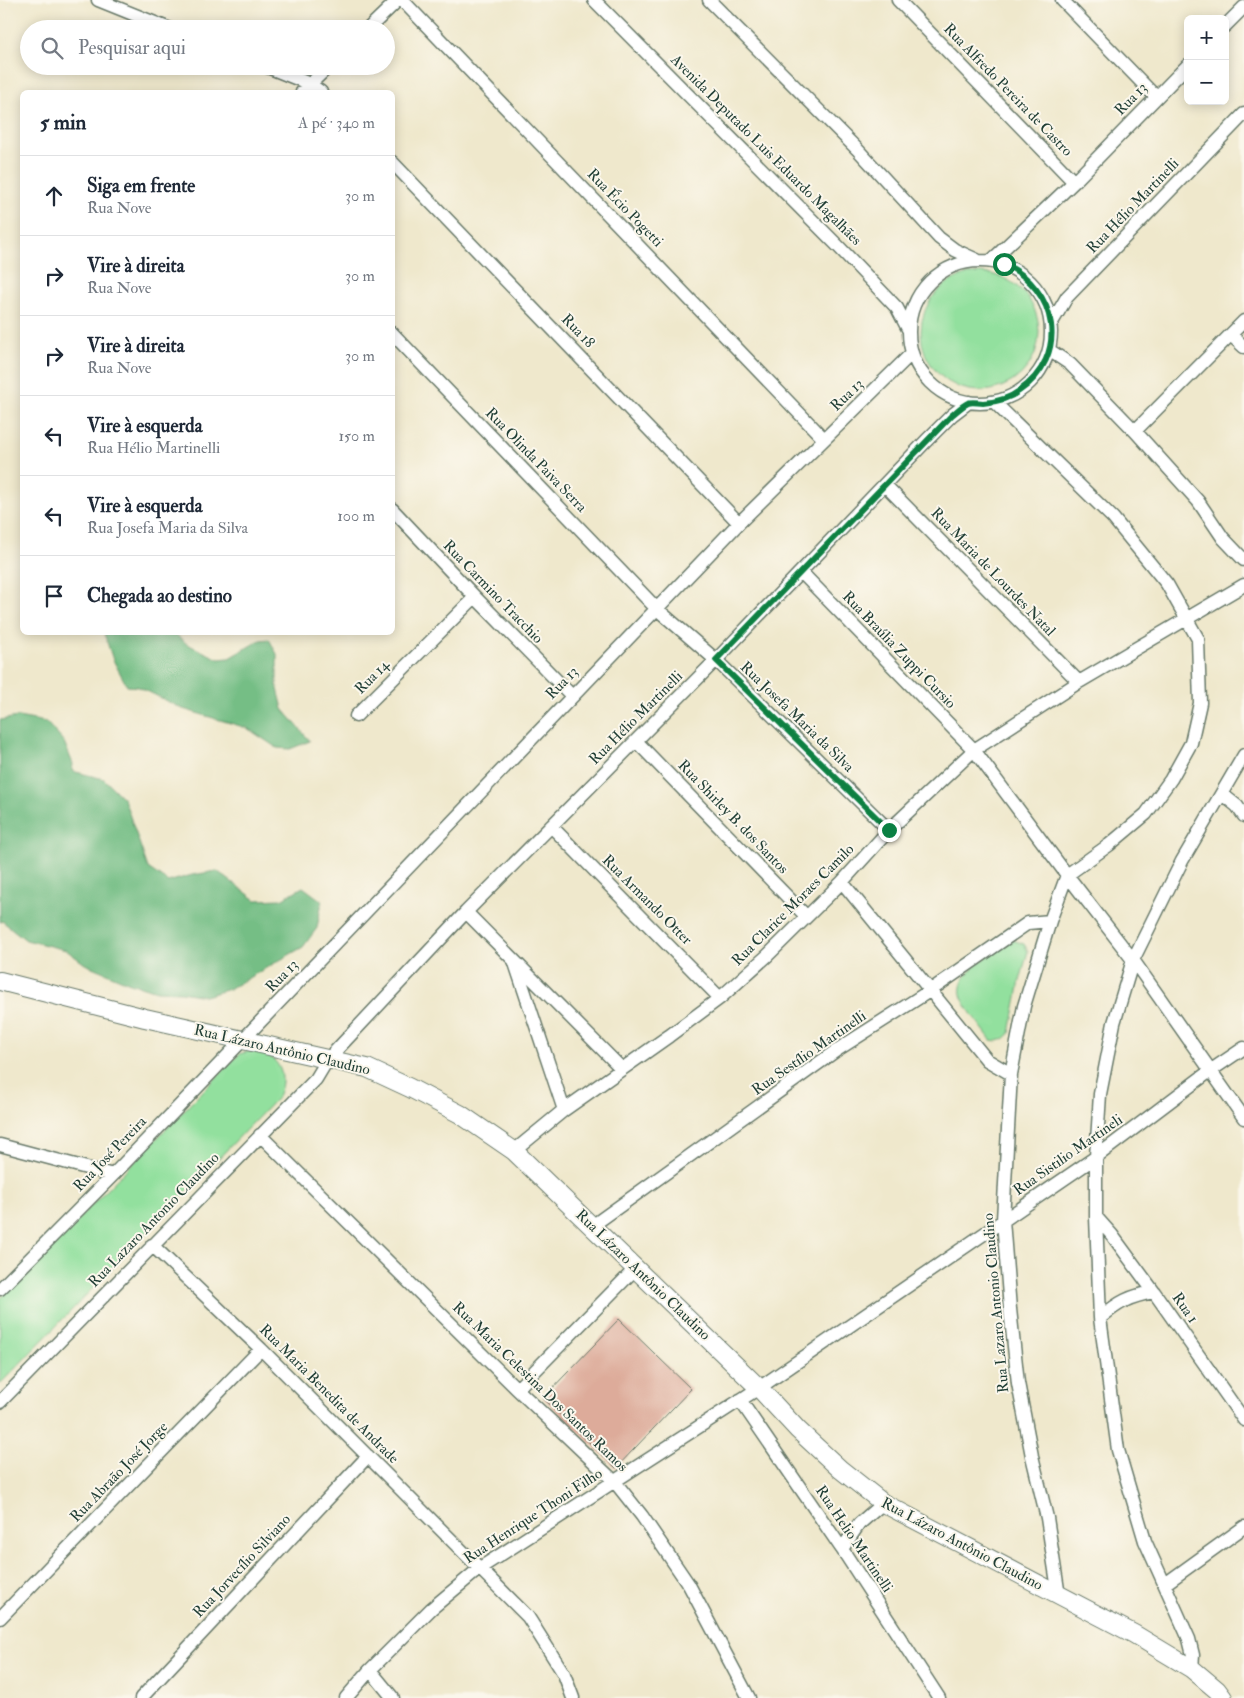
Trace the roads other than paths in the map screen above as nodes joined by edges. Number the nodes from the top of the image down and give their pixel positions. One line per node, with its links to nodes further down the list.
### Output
1 (98, 0): 9 (street)
2 (398, 0): 10 (street)
3 (402, 0): 33 (street, Rua Écio Pogetti)
4 (594, 0): 24 (street, Avenida Deputado Luis Eduardo Magalhães)
5 (709, 0): 20 (street)
6 (898, 0): 19 (street, Rua Alfredo Pereira de Castro)
7 (1062, 0): 16 (street)
8 (1244, 7): 11 (street)
9 (148, 20)
10 (377, 20)
11 (1229, 22)
12 (1184, 69): 16 (street, Rua 13)
13 (281, 75): 15 (street)
14 (320, 75): 15 (street)
15 (306, 88)
16 (1156, 97): 19 (street, Rua 13)
17 (1244, 114): 23 (street, Rua Hélio Martinelli)
18 (395, 165): 36 (street, Rua 18)
19 (1074, 182): 21 (street, Rua 13)
20 (978, 260): 21 (street); 24 (street)
21 (991, 261): 23 (street)
22 (1244, 321): 25 (street)
23 (1051, 324): 28 (street)
24 (908, 329): 29 (street)
25 (1231, 335): 27 (street); 32 (street)
26 (395, 336): 41 (street, Rua Olinda Paiva Serra)
27 (1244, 347)
28 (1049, 350): 31 (street); 32 (street)
29 (911, 354): 30 (street); 33 (street, Rua 13)
30 (969, 402): 31 (street); 34 (street, Rua Hélio Martinelli)
31 (994, 402): 42 (street)
32 (1135, 431): 37 (street)
33 (824, 439): 36 (street, Rua 13)
34 (885, 485): 38 (street, Rua Hélio Martinelli); 44 (street, Rua Maria de Lourdes Natal)
35 (395, 511): 40 (street, Rua Carmino Tracchio)
36 (739, 523): 41 (street, Rua 13)
37 (1244, 560)
38 (801, 572): 43 (street, Rua Hélio Martinelli); 48 (street, Rua Braúlia Zuppi Cursio)
39 (1244, 584): 42 (street, Rua Clarice Moraes Camilo)
40 (475, 597): 45 (street, Rua Carmino Tracchio); 46 (street, Rua 14)
41 (657, 609): 43 (street, Rua Josefa Maria da Silva); 45 (street, Rua 13)
42 (1188, 618): 44 (street, Rua Clarice Moraes Camilo); 54 (street)
43 (716, 660): 47 (street, Rua Hélio Martinelli); 53 (street, Rua Josefa Maria da Silva)
44 (1078, 682): 48 (street, Rua Clarice Moraes Camilo)
45 (572, 696): 64 (street, Rua 13)
46 (356, 716)
47 (636, 742): 52 (street, Rua Hélio Martinelli); 57 (street, Rua Shirley B. dos Santos)
48 (974, 750): 53 (street, Rua Clarice Moraes Camilo); 54 (street)
49 (1244, 755): 50 (street)
50 (1222, 794): 51 (street); 60 (street)
51 (1244, 816)
52 (551, 826): 56 (street, Rua Hélio Martinelli); 63 (street, Rua Armando Otter)
53 (889, 830): 55 (street, Rua Clarice Moraes Camilo)
54 (1067, 876): 58 (street, Rua Lazaro Antonio Claudino); 60 (street)
55 (842, 882): 57 (street, Rua Clarice Moraes Camilo); 62 (street)
56 (466, 912): 59 (street); 66 (street, Rua Hélio Martinelli)
57 (806, 916): 63 (street, Rua Clarice Moraes Camilo)
58 (1050, 921): 62 (street, Rua Sestílio Martinelli); 69 (street, Rua Lazaro Antonio Claudino)
59 (514, 959): 67 (street); 70 (street)
60 (1133, 960): 68 (street); 75 (street)
61 (0, 981): 64 (main road, Rua Lázaro Antônio Claudino)
62 (932, 990): 69 (street); 79 (street, Rua Sestílio Martinelli)
63 (720, 998): 67 (street, Rua Clarice Moraes Camilo)
64 (242, 1041): 66 (main road, Rua Lázaro Antônio Claudino); 76 (street, Rua José Pereira)
65 (1244, 1048): 68 (street, Rua Sistilio Martineli)
66 (328, 1059): 72 (street, Rua Lazaro Antonio Claudino); 74 (main road, Rua Lázaro Antônio Claudino)
67 (622, 1069): 70 (street, Rua Clarice Moraes Camilo)
68 (1210, 1070): 71 (street); 75 (street, Rua Sistilio Martineli)
69 (1011, 1074): 78 (street, Rua Lazaro Antonio Claudino)
70 (564, 1110): 74 (street, Rua Clarice Moraes Camilo)
71 (1244, 1118)
72 (260, 1135): 80 (street, Rua Lazaro Antonio Claudino); 87 (street, Rua Maria Celestina Dos Santos Ramos)
73 (0, 1145): 76 (street)
74 (514, 1151): 79 (main road, Rua Lázaro Antônio Claudino)
75 (1096, 1157): 77 (street); 78 (street, Rua Sistilio Martineli)
76 (113, 1175): 82 (street, Rua José Pereira)
77 (1096, 1217): 83 (street, Rua 1); 84 (street)
78 (1003, 1220): 86 (street, Rua Sistilio Martineli); 98 (street, Rua Lazaro Antonio Claudino)
79 (592, 1226): 81 (main road, Rua Lázaro Antônio Claudino)
80 (152, 1245): 85 (street, Rua Maria Benedita de Andrade); 89 (street, Rua Lazaro Antonio Claudino)
81 (636, 1268): 86 (main road, Rua Lázaro Antônio Claudino); 87 (street)
82 (0, 1289)
83 (1154, 1292): 84 (street); 90 (street, Rua 1)
84 (1100, 1318): 97 (street)
85 (261, 1349): 91 (street, Rua Maria Benedita de Andrade); 99 (street, Rua Abraão José Jorge)
86 (759, 1388): 88 (street, Rua Henrique Thoni Filho); 93 (main road, Rua Lázaro Antônio Claudino)
87 (517, 1389): 92 (street, Rua Maria Celestina Dos Santos Ramos)
88 (740, 1400): 92 (street, Rua Henrique Thoni Filho); 95 (street, Rua Helio Martinelli)
89 (0, 1402)
90 (1244, 1420)
91 (368, 1456): 96 (street, Rua Maria Benedita de Andrade); 102 (street, Rua Jorvecílio Silviano)
92 (615, 1482): 96 (street, Rua Henrique Thoni Filho); 106 (street, Rua Maria Celestina Dos Santos Ramos)
93 (883, 1503): 95 (street); 98 (main road, Rua Lázaro Antônio Claudino)
94 (1244, 1527): 97 (street)
95 (842, 1549): 107 (street, Rua Helio Martinelli)
96 (480, 1568): 101 (street, Rua Henrique Thoni Filho); 105 (street, Rua Maria Benedita de Andrade)
97 (1165, 1584): 100 (street)
98 (1059, 1596): 100 (main road, Rua Lázaro Antônio Claudino)
99 (0, 1618)
100 (1192, 1669): 108 (main road, Rua Lázaro Antônio Claudino)
101 (370, 1670): 103 (street, Rua Henrique Thoni Filho); 104 (street)
102 (141, 1698)
103 (346, 1698)
104 (393, 1698)
105 (573, 1698)
106 (749, 1698)
107 (940, 1698)
108 (1223, 1698)

